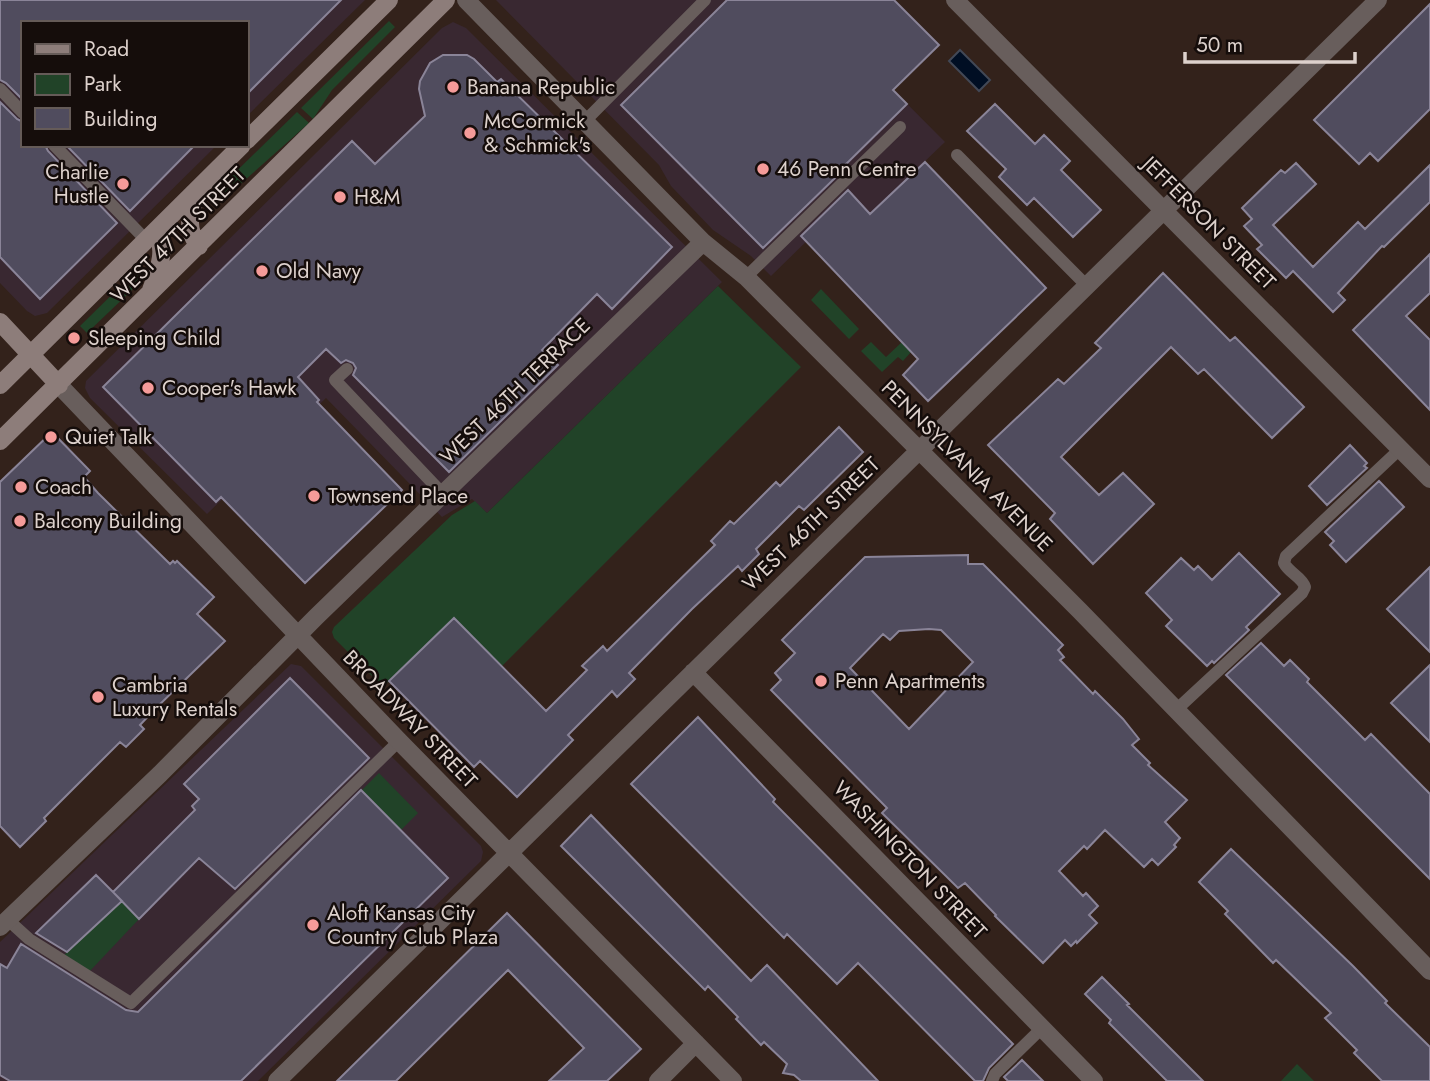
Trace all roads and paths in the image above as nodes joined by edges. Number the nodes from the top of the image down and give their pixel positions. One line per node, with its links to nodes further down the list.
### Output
1 (389, 0): 11 (main road, WEST 47TH STREET)
2 (446, 0): 19 (main road, WEST 47TH STREET)
3 (466, 0): 9 (street, PENNSYLVANIA AVENUE)
4 (705, 0): 9 (lane)
5 (955, 0): 16 (street, JEFFERSON STREET)
6 (1378, 0): 16 (street, WEST 46TH STREET)
7 (0, 89): 8 (lane)
8 (21, 111)
9 (585, 121): 18 (street, PENNSYLVANIA AVENUE)
10 (900, 127): 20 (lane)
11 (248, 139)
12 (56, 147): 17 (lane)
13 (240, 147): 15 (main road, WEST 47TH STREET)
14 (957, 155): 21 (lane)
15 (205, 181): 17 (main road, WEST 47TH STREET); 19 (main road)
16 (1163, 210): 21 (street, WEST 46TH STREET); 29 (street, JEFFERSON STREET)
17 (151, 236): 22 (main road); 24 (main road, WEST 47TH STREET)
18 (703, 242): 20 (street, PENNSYLVANIA AVENUE); 32 (street, WEST 46TH TERRACE)
19 (199, 246): 22 (main road, WEST 47TH STREET)
20 (746, 277): 30 (street, PENNSYLVANIA AVENUE)
21 (1087, 286): 30 (street, WEST 46TH STREET)
22 (148, 297): 27 (main road, WEST 47TH STREET)
23 (0, 322): 24 (main road)
24 (31, 354): 26 (main road, WEST 47TH STREET); 27 (main road)
25 (347, 369): 32 (lane)
26 (0, 385)
27 (59, 385): 28 (main road, WEST 47TH STREET); 33 (street, BROADWAY STREET)
28 (0, 441)
29 (1400, 449): 31 (street, JEFFERSON STREET); 35 (lane)
30 (919, 450): 34 (street, WEST 46TH STREET); 35 (street, PENNSYLVANIA AVENUE)
31 (1430, 479)
32 (442, 493): 33 (street, WEST 46TH TERRACE)
33 (297, 635): 36 (street, BROADWAY STREET); 38 (street, WEST 46TH TERRACE)
34 (693, 672): 37 (street, WEST 46TH STREET); 40 (street, WASHINGTON STREET)
35 (1176, 710): 39 (street, PENNSYLVANIA AVENUE)
36 (398, 741): 37 (street, BROADWAY STREET); 38 (lane)
37 (509, 854): 41 (street, BROADWAY STREET); 42 (street, WEST 46TH STREET)
38 (4, 923)
39 (1430, 971)
40 (1042, 1028): 45 (lane); 46 (street, WASHINGTON STREET)
41 (696, 1043): 43 (street); 44 (street, BROADWAY STREET)
42 (277, 1081)
43 (658, 1081)
44 (733, 1081)
45 (992, 1081)
46 (1094, 1081)

